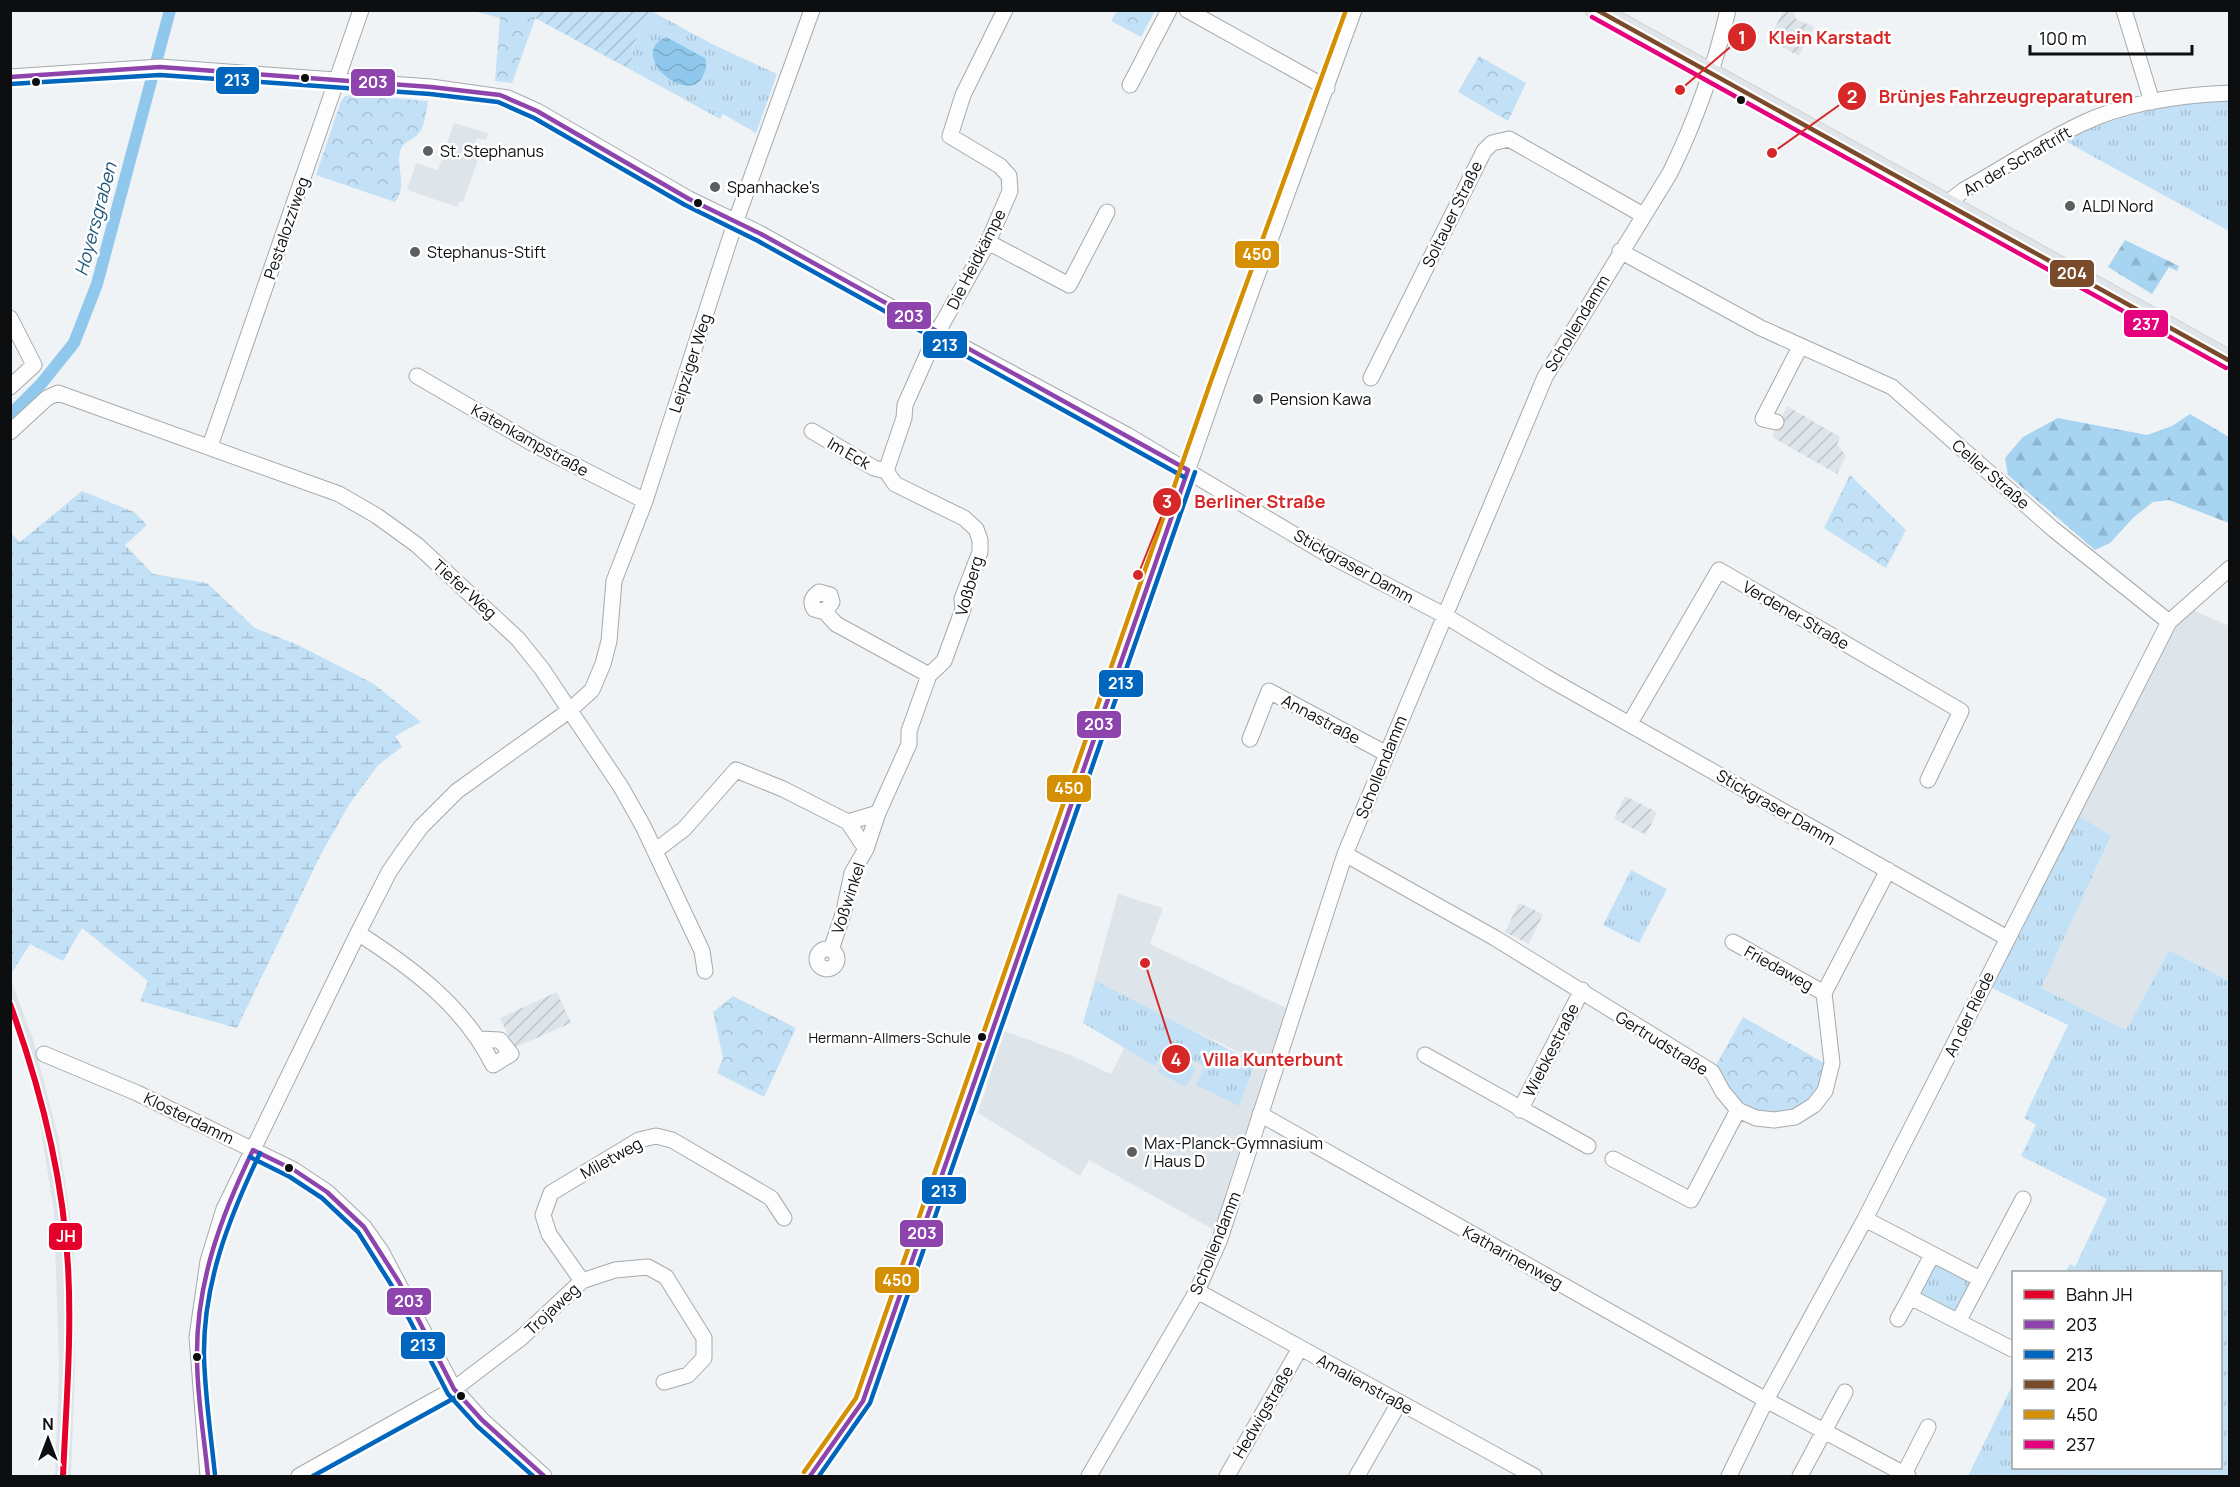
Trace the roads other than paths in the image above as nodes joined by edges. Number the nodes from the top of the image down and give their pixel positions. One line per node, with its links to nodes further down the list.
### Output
1 (361, 10): 12 (street, Pestalozziweg)
2 (812, 10): 20 (street, Leipziger Weg)
3 (1005, 10): 21 (street, Die Heidkämpe)
4 (1169, 10): 13 (street)
5 (1187, 10): 14 (street)
6 (1354, 10): 14 (street)
7 (1596, 10): 10 (main road)
8 (1728, 10): 10 (street, Schollendamm)
9 (2124, 10): 16 (street)
10 (1710, 73): 17 (main road); 19 (street, Schollendamm)
11 (10, 77): 12 (street, Stickgraser Damm)
12 (338, 80): 20 (street, Stickgraser Damm); 33 (street, Pestalozziweg)
13 (1130, 85)
14 (1327, 88): 34 (street)
15 (2229, 93): 16 (street, An der Schaftrift)
16 (2152, 102): 17 (street, An der Schaftrift)
17 (1946, 204): 26 (main road)
18 (1107, 212): 21 (street)
19 (1643, 214): 22 (street, Schollendamm); 28 (street, Soltauer Straße)
20 (735, 223): 24 (street, Stickgraser Damm); 36 (street, Leipziger Weg)
21 (988, 242): 24 (street, Die Heidkämpe)
22 (1620, 251): 25 (street, Celler Straße); 39 (street, Schollendamm)
23 (10, 318): 29 (street)
24 (937, 333): 34 (street, Stickgraser Damm); 35 (street)
25 (1800, 347): 30 (street); 40 (street, Celler Straße)
26 (2229, 361)
27 (417, 376): 36 (street, Katenkampstraße)
28 (1371, 378)
29 (10, 387)
30 (1776, 422)
31 (812, 431): 35 (street, Im Eck)
32 (10, 432): 33 (street, Tiefer Weg)
33 (210, 446): 42 (street, Tiefer Weg)
34 (1188, 470): 39 (street, Stickgraser Damm); 92 (street)
35 (886, 471): 41 (street, Voßberg)
36 (645, 501): 42 (street, Leipziger Weg)
37 (2229, 568): 40 (street, An der Riede)
38 (825, 612): 41 (street)
39 (1444, 615): 43 (street, Stickgraser Damm); 45 (street, Schollendamm)
40 (2169, 622): 54 (street, An der Riede)
41 (929, 675): 47 (street, Voßberg)
42 (570, 710): 50 (street, Tiefer Weg); 53 (street, Leipziger Weg)
43 (1630, 723): 46 (street, Verdener Straße); 52 (street, Stickgraser Damm)
44 (1250, 739): 45 (street, Annastraße)
45 (1387, 754): 51 (street, Schollendamm)
46 (1928, 780)
47 (878, 813): 48 (street); 49 (street, Voßwinkel)
48 (848, 822): 49 (street); 50 (street)
49 (866, 849): 56 (street, Voßwinkel)
50 (655, 851): 57 (street, Tiefer Weg)
51 (1346, 854): 58 (street, Gertrudstraße); 65 (street, Schollendamm)
52 (1888, 870): 54 (street, Stickgraser Damm); 59 (street)
53 (358, 933): 60 (street); 67 (street, Leipziger Weg)
54 (2007, 938): 71 (street, An der Riede)
55 (1733, 942): 59 (street, Friedaweg)
56 (831, 950)
57 (705, 971)
58 (1581, 990): 63 (street, Wiebkestraße); 64 (street, Gertrudstraße)
59 (1824, 993): 64 (street)
60 (480, 1039)
61 (44, 1054): 67 (street, Klosterdamm)
62 (1425, 1055): 63 (street, Wiebkestraße)
63 (1520, 1110): 66 (street, Wiebkestraße)
64 (1738, 1110): 68 (street)
65 (1260, 1114): 75 (street, Schollendamm); 84 (street, Katharinenweg)
66 (1588, 1146)
67 (253, 1150): 82 (street, Klosterdamm); 89 (street, Leipziger Weg)
68 (1613, 1159)
69 (2023, 1198): 73 (street)
70 (784, 1218): 74 (street, Miletweg)
71 (1864, 1219): 72 (street); 84 (street, An der Riede)
72 (1932, 1255): 73 (street); 76 (street)
73 (1980, 1279): 78 (street)
74 (582, 1281): 81 (street, Trojaweg); 82 (street, Trojaweg)
75 (1197, 1292): 79 (street, Amalienstraße); 93 (street, Schollendamm)
76 (1910, 1297): 77 (street); 78 (street)
77 (1898, 1319)
78 (1959, 1320): 80 (street)
79 (1300, 1348): 85 (street, Amalienstraße); 94 (street, Hedwigstraße)
80 (2012, 1349)
81 (664, 1382)
82 (454, 1389): 90 (street, Trojaweg); 91 (street, Klosterdamm)
83 (1845, 1392): 87 (street)
84 (1766, 1400): 87 (street, Katharinenweg); 97 (street, An der Riede)
85 (1399, 1403): 95 (street); 96 (street, Amalienstraße)
86 (1928, 1427): 88 (street)
87 (1824, 1431): 88 (street, Katharinenweg); 98 (street)
88 (1905, 1475)
89 (208, 1476)
90 (299, 1476)
91 (544, 1476)
92 (810, 1476)
93 (1089, 1476)
94 (1227, 1476)
95 (1357, 1476)
96 (1534, 1476)
97 (1729, 1476)
98 (1800, 1476)

